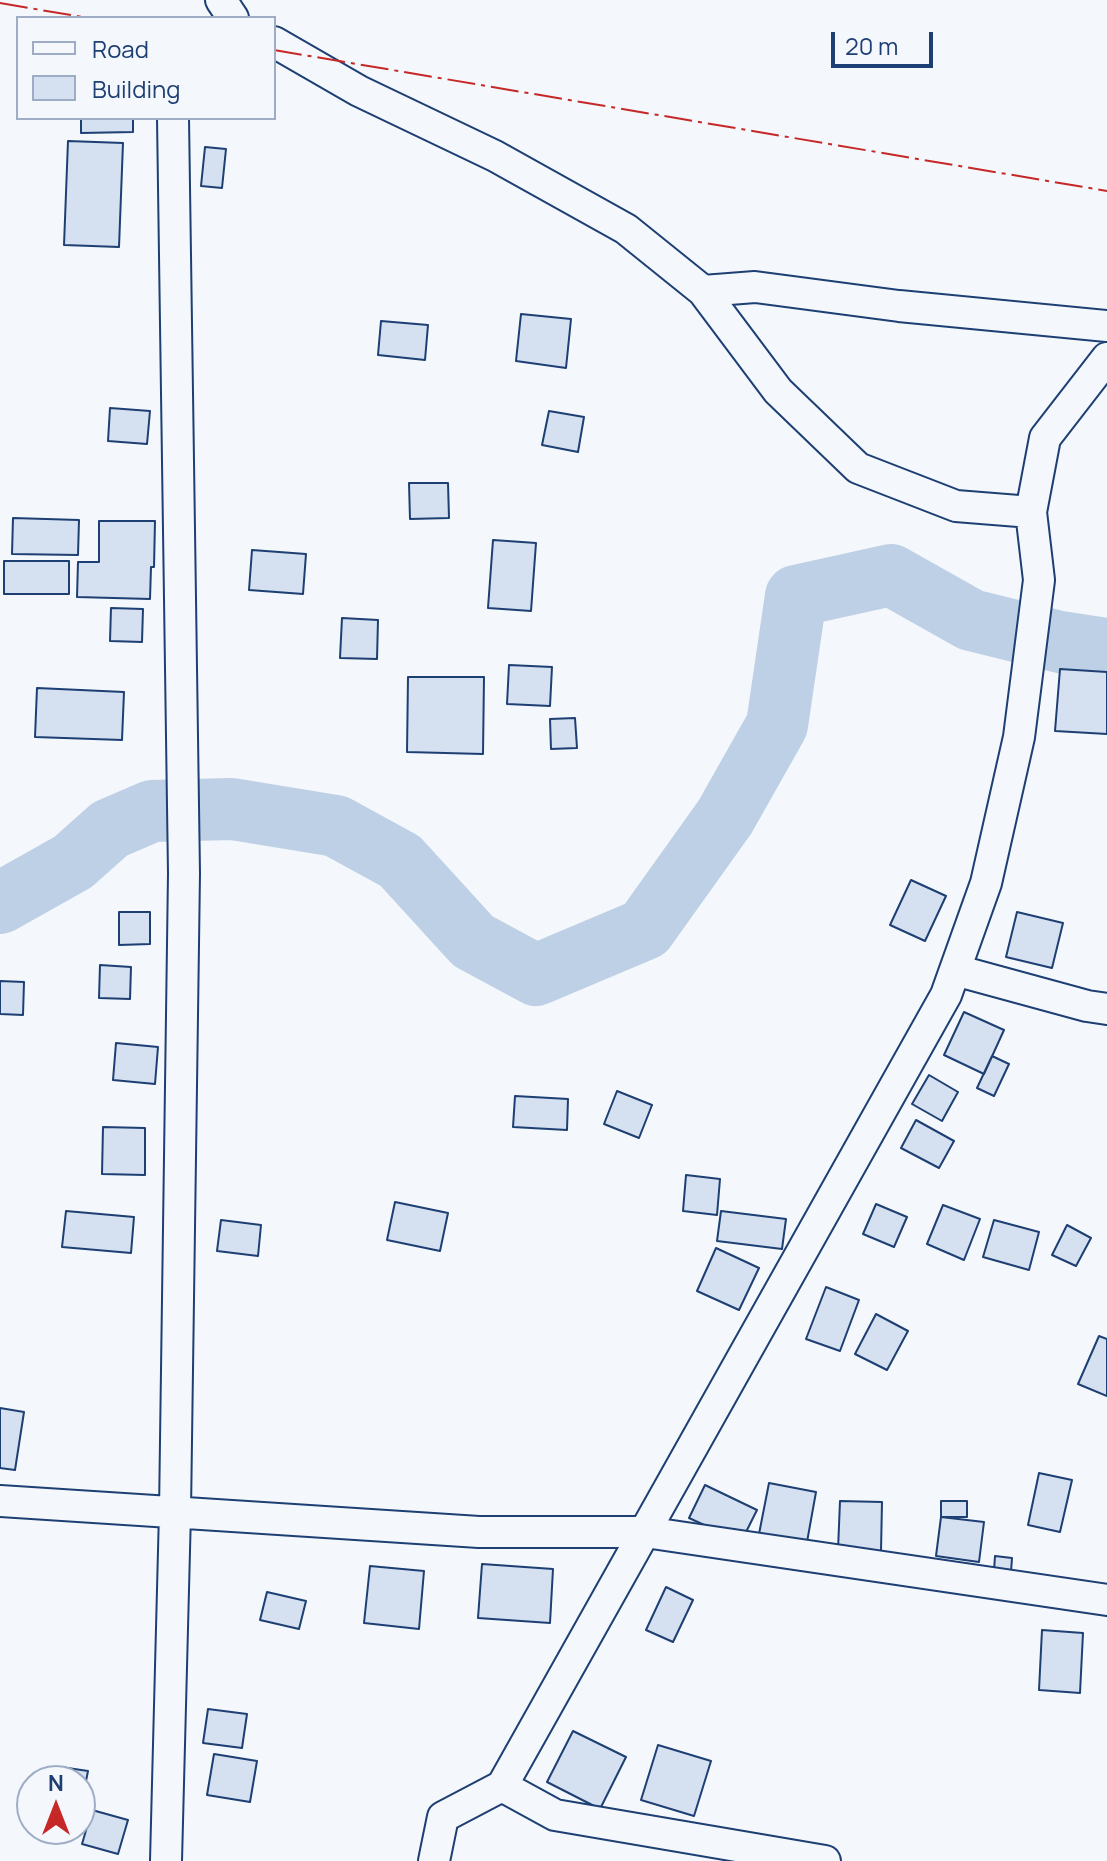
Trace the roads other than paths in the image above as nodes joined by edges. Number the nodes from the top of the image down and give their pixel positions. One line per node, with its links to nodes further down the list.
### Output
1 (276, 43): 3 (street)
2 (173, 120): 10 (street)
3 (703, 291): 4 (street); 6 (street)
4 (1107, 326)
5 (1107, 358): 6 (street)
6 (1031, 512): 7 (street)
7 (955, 970): 8 (street); 11 (street)
8 (1107, 1009)
9 (0, 1501): 10 (street)
10 (175, 1512): 11 (street); 15 (street)
11 (645, 1532): 12 (street); 13 (street)
12 (1107, 1600)
13 (502, 1786): 14 (street); 16 (street)
14 (725, 1853): 17 (street)
15 (166, 1861)
16 (434, 1861)
17 (825, 1861)

